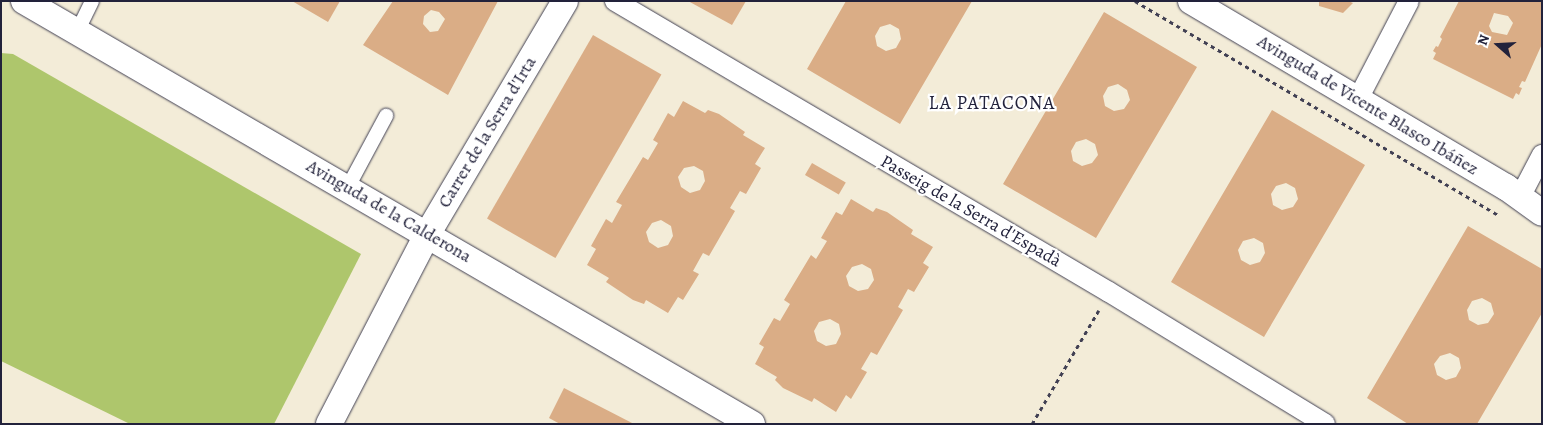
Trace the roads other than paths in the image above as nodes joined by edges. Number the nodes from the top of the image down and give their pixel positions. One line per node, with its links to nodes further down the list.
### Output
1 (24, 1): 7 (street, Avinguda de la Calderona)
2 (92, 1): 7 (lane)
3 (564, 1): 14 (street, Carrer de la Serra d'Irta)
4 (615, 1): 17 (street, Passeig de la Serra d'Espadà)
5 (1409, 1): 8 (street)
6 (1193, 2): 8 (street, Avinguda de Vicente Blasco Ibáñez)
7 (77, 32): 11 (street, Avinguda de la Calderona)
8 (1358, 99): 12 (street, Avinguda de Vicente Blasco Ibáñez)
9 (386, 116): 11 (lane)
10 (1542, 155): 12 (street)
11 (348, 187): 14 (street, Avinguda de la Calderona)
12 (1509, 208): 13 (street, Avinguda de Vicente Blasco Ibáñez)
13 (1542, 213)
14 (428, 233): 15 (street, Carrer de la Serra d'Irta); 16 (street, Avinguda de la Calderona)
15 (329, 424)
16 (752, 424)
17 (1325, 424)

